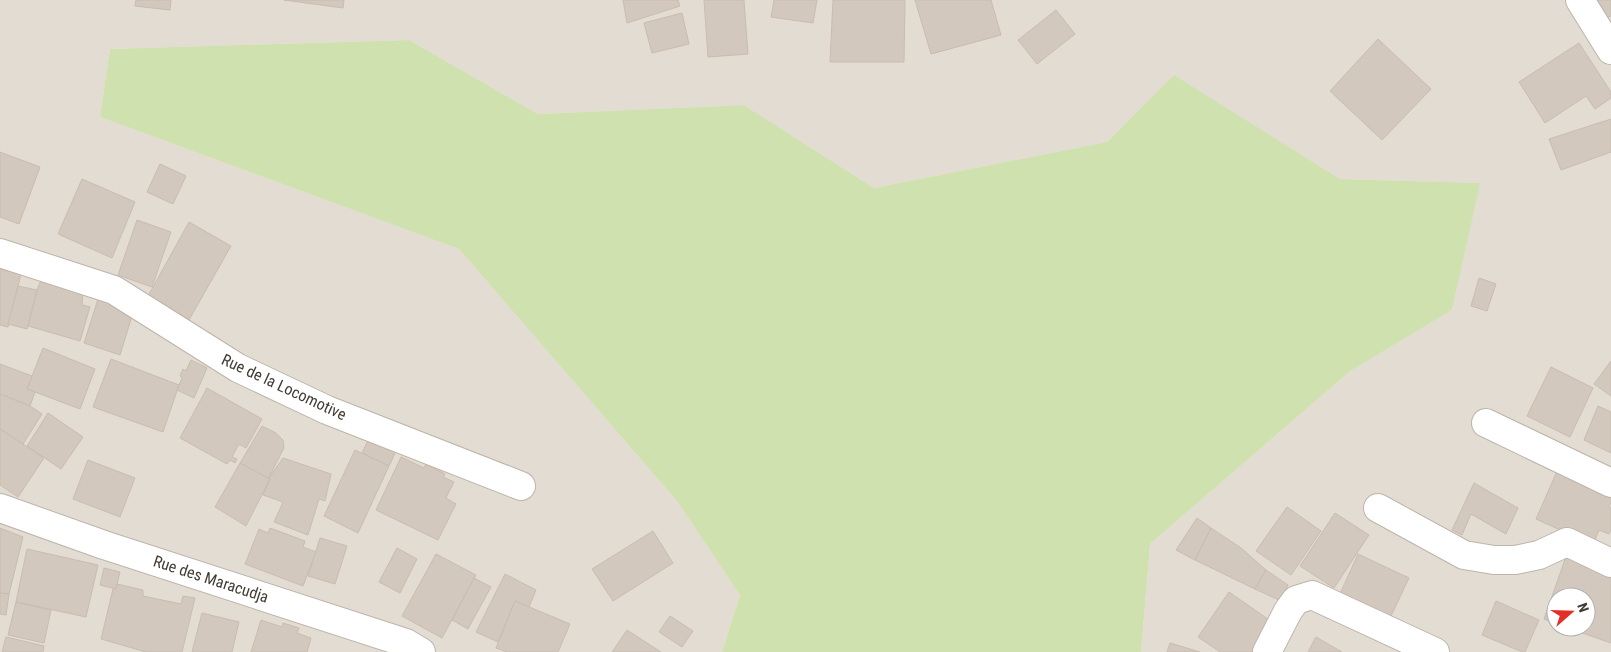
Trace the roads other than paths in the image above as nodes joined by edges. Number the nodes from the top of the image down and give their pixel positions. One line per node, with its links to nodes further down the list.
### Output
1 (1580, 0): 2 (street)
2 (1609, 42)
3 (0, 253): 6 (street, Rue de la Locomotive)
4 (1486, 423): 5 (street)
5 (1611, 483)
6 (520, 486)
7 (0, 508): 10 (street, Rue des Maracudja)
8 (1378, 508): 9 (street)
9 (1611, 563)
10 (421, 652)
11 (1267, 652): 12 (street)
12 (1435, 652)

